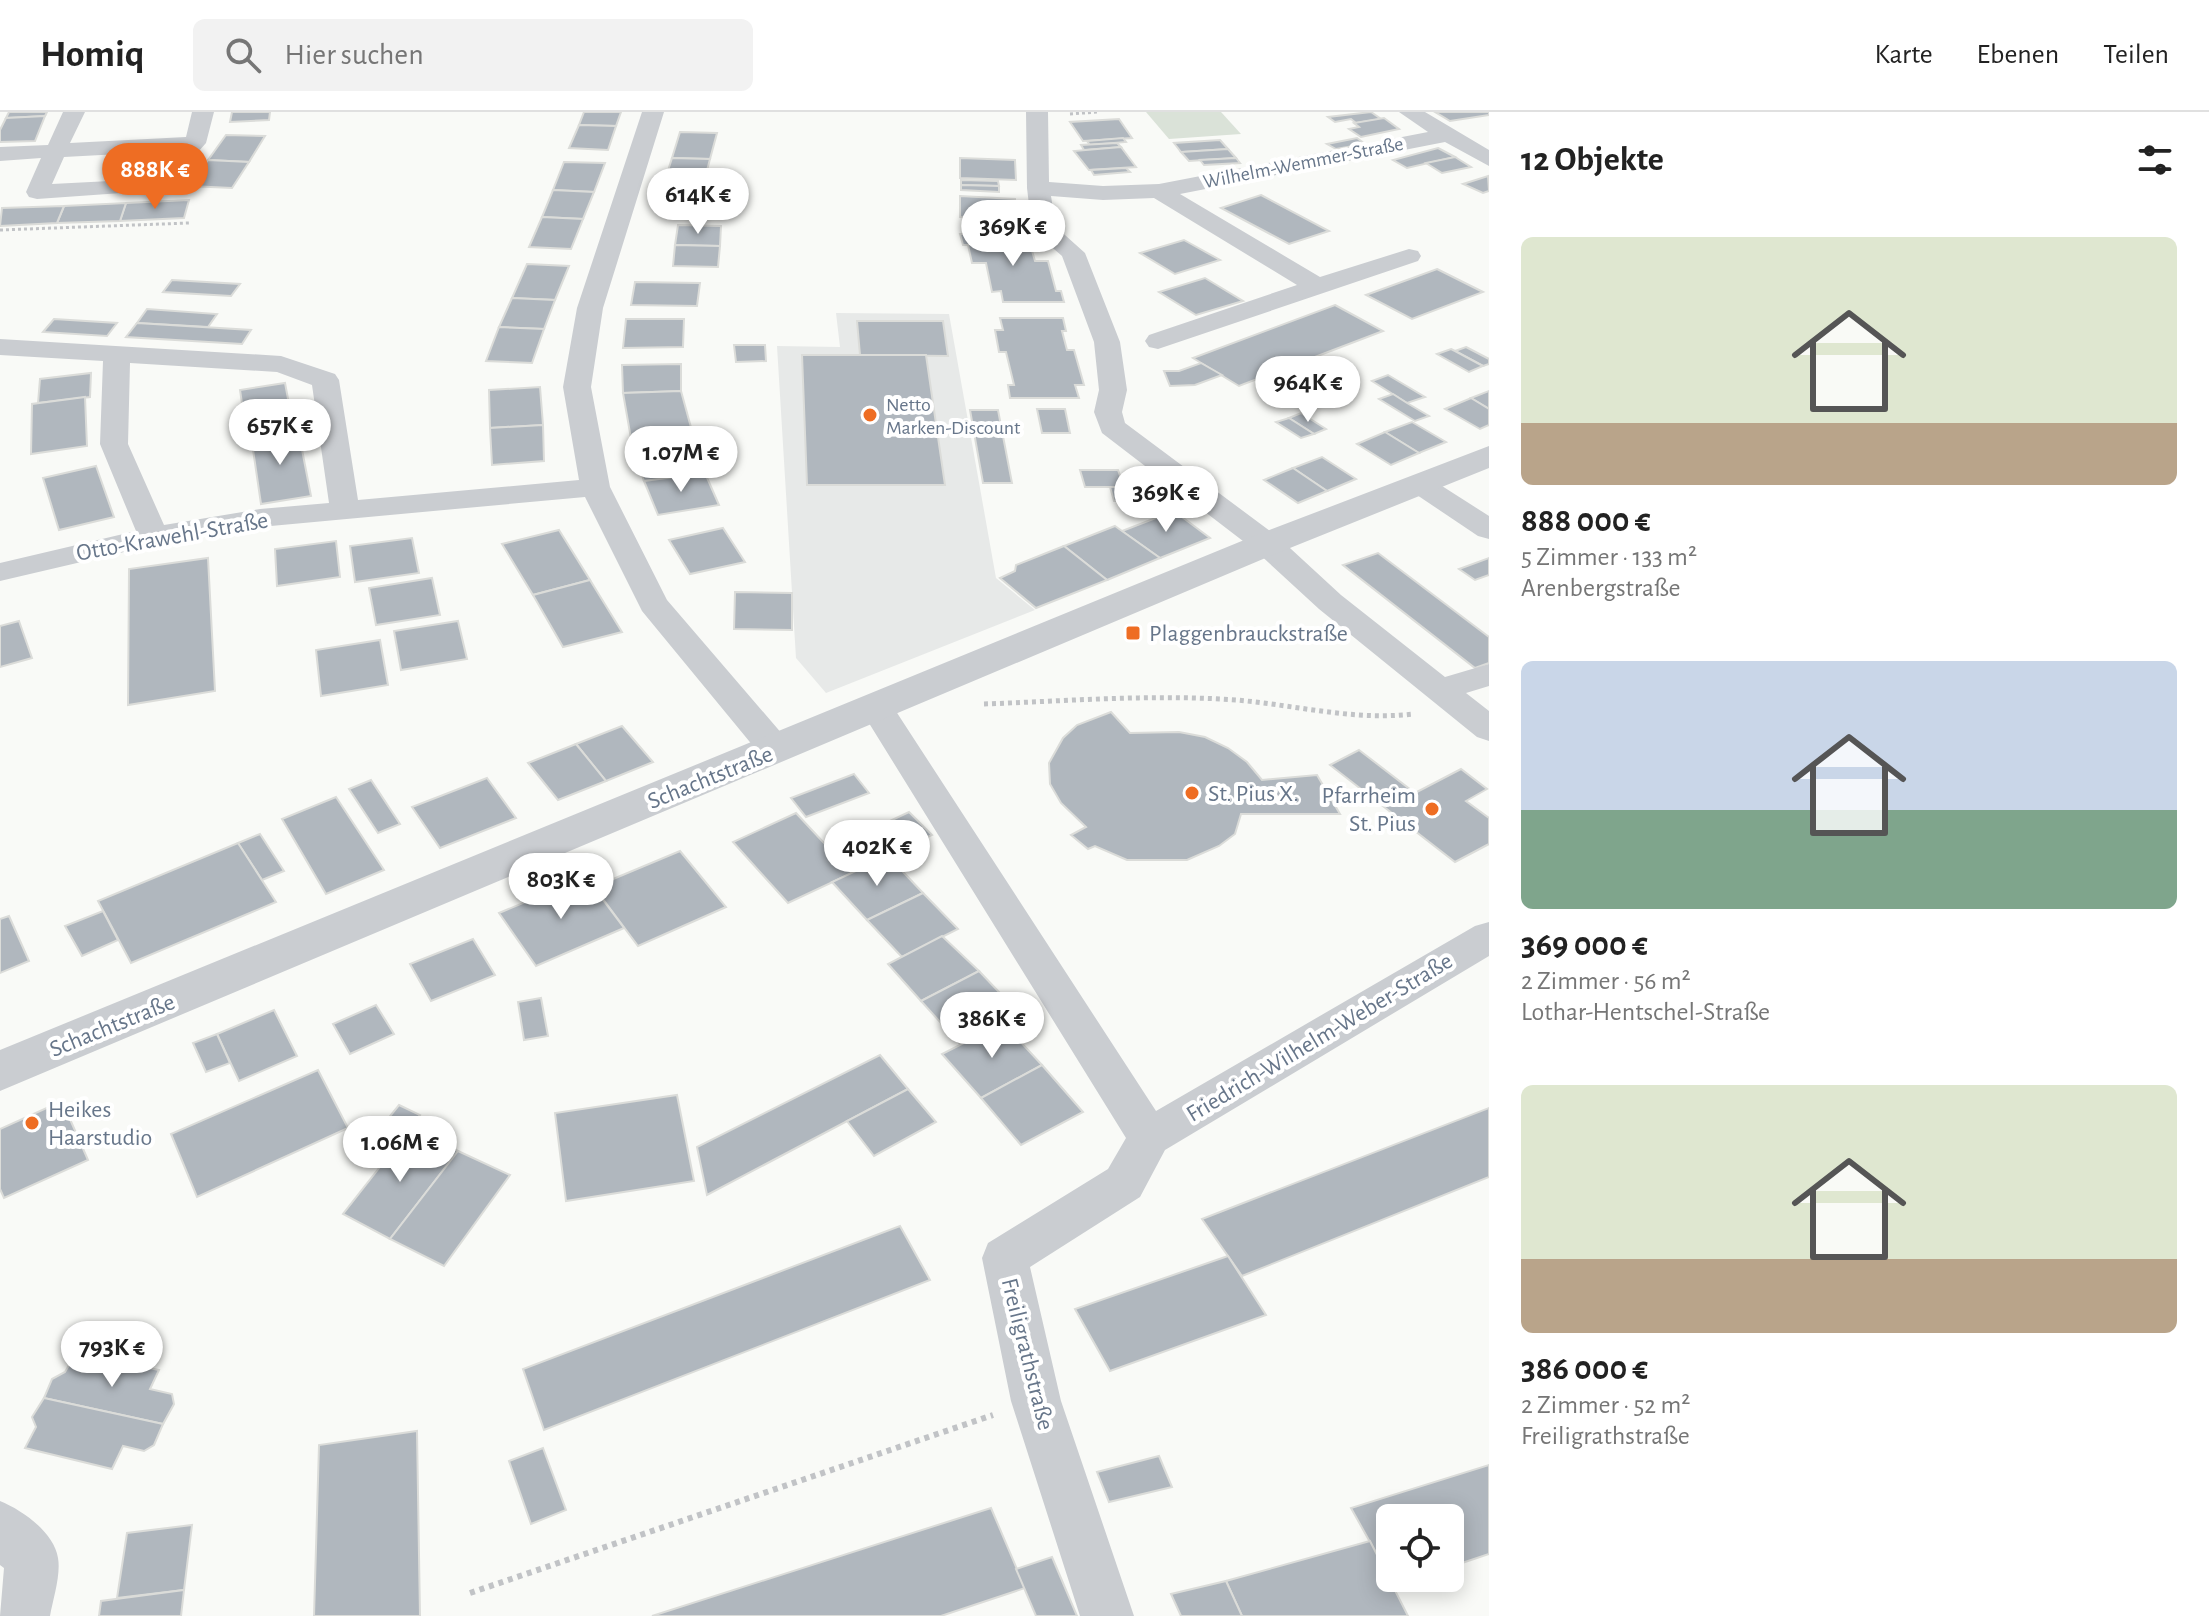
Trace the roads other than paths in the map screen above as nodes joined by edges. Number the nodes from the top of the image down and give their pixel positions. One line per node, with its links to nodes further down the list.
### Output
1 (74, 112): 8 (street)
2 (203, 112): 7 (street)
3 (653, 112): 20 (street)
4 (1037, 112): 11 (street)
5 (1410, 112): 6 (street)
6 (1447, 135): 10 (street); 12 (street, Wilhelm-Wemmer-Straße)
7 (195, 143): 8 (street); 8 (street)
8 (55, 149): 9 (street)
9 (0, 154)
10 (1489, 159)
11 (1038, 188): 12 (street, Wilhelm-Wemmer-Straße); 24 (street)
12 (1159, 191): 14 (street, Wilhelm-Wemmer-Straße)
13 (1409, 256): 14 (street)
14 (1317, 286): 15 (street)
15 (1158, 341)
16 (0, 347): 17 (street)
17 (117, 355): 21 (street); 23 (street)
18 (1489, 456): 19 (street, Schachtstraße)
19 (1421, 485): 22 (street); 24 (street, Schachtstraße)
20 (595, 487): 21 (street, Otto-Krawehl-Straße); 30 (street)
21 (345, 512): 23 (street, Otto-Krawehl-Straße)
22 (1489, 530)
23 (154, 536): 25 (street, Otto-Krawehl-Straße)
24 (1267, 544): 27 (street); 28 (street, Schachtstraße)
25 (0, 572)
26 (1489, 675): 27 (street)
27 (1450, 698): 29 (street)
28 (876, 707): 30 (street, Schachtstraße); 33 (street)
29 (1489, 729)
30 (776, 750): 32 (street, Schachtstraße)
31 (1489, 937): 33 (street, Friedrich-Wilhelm-Weber-Straße)
32 (0, 1071)
33 (1149, 1137): 36 (street, Freiligrathstraße)
34 (0, 1527): 35 (street)
35 (23, 1616)
36 (1107, 1616)

